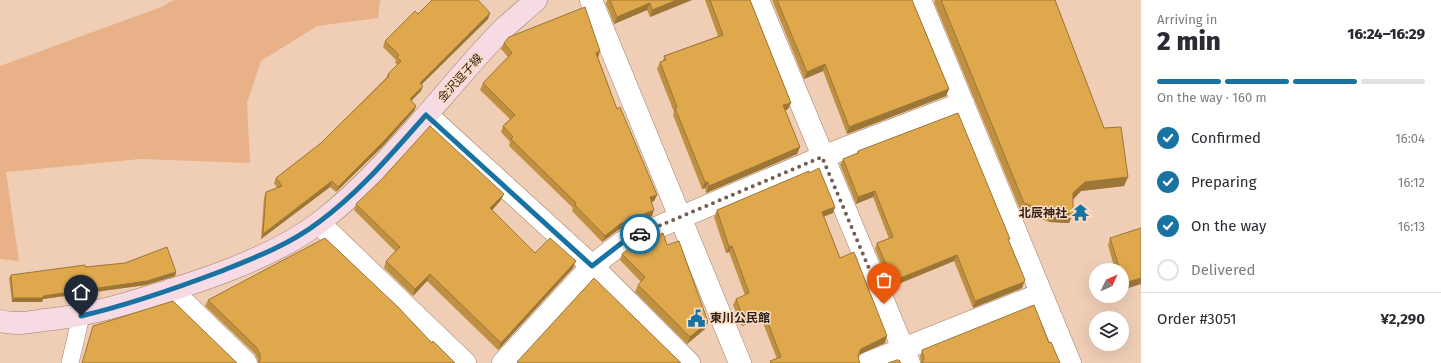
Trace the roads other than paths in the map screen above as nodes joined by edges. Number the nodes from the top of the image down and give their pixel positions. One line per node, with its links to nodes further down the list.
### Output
1 (536, 0): 6 (main road, 金沢逗子線)
2 (591, 0): 8 (street)
3 (758, 0): 7 (street)
4 (920, 0): 5 (street)
5 (963, 103): 7 (street); 12 (street)
6 (426, 115): 9 (main road, 金沢逗子線); 10 (street)
7 (822, 157): 8 (street); 15 (street)
8 (680, 217): 10 (street); 21 (street)
9 (319, 223): 11 (main road, 金沢逗子線); 18 (street)
10 (592, 266): 19 (street); 20 (street)
11 (171, 290): 13 (main road, 金沢逗子線); 17 (street)
12 (1041, 294): 15 (street); 23 (street)
13 (81, 316): 14 (main road, 金沢逗子線); 16 (lane)
14 (0, 321)
15 (906, 356): 22 (street)
16 (70, 363)
17 (246, 363)
18 (465, 363)
19 (504, 363)
20 (689, 363)
21 (740, 363)
22 (868, 363)
23 (1070, 363)

